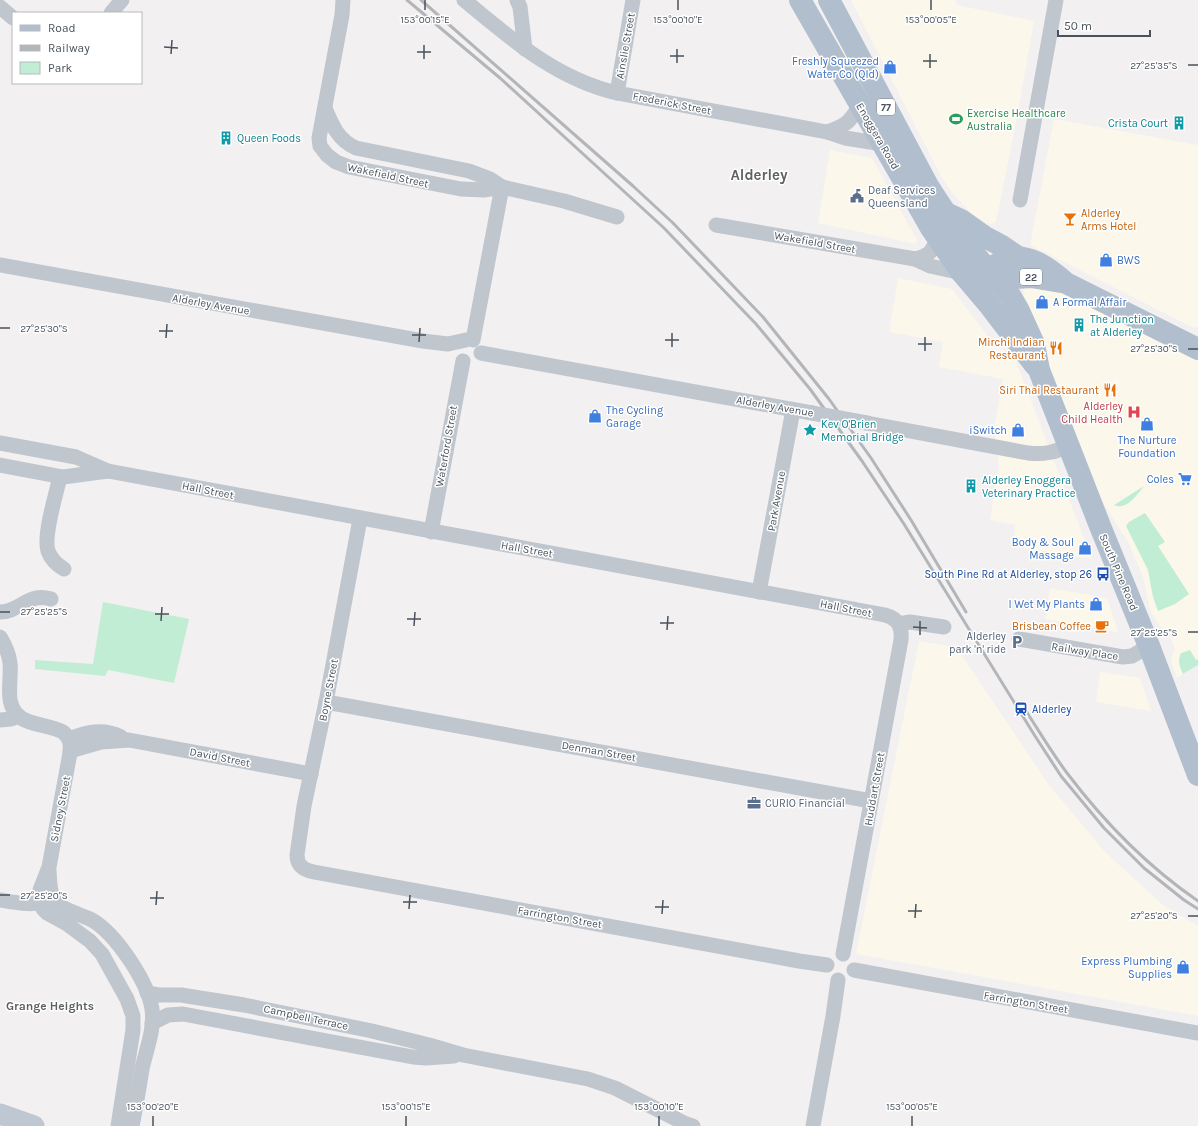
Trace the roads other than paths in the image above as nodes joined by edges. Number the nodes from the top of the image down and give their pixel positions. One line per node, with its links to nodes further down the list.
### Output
1 (122, 0): 10 (street)
2 (343, 0): 15 (street, Wakefield Street)
3 (464, 0): 12 (street, Frederick Street)
4 (517, 0): 12 (street)
5 (633, 0): 13 (street, Ainslie Street)
6 (800, 0): 14 (main road, Enoggera Road / 77)
7 (829, 0): 24 (main road, Enoggera Road / 77)
8 (1056, 0): 19 (street)
9 (0, 7): 11 (street)
10 (112, 12)
11 (12, 17)
12 (525, 49): 13 (street, Frederick Street)
13 (617, 92): 16 (street, Frederick Street)
14 (860, 106): 16 (street); 17 (main road, Enoggera Road / 77)
15 (325, 108): 18 (street, Wakefield Street); 18 (street, Wakefield Street)
16 (827, 132): 17 (street, Frederick Street)
17 (883, 144): 22 (main road, Enoggera Road / 77)
18 (502, 187): 20 (street, Wakefield Street); 29 (street)
19 (1020, 200)
20 (618, 217)
21 (716, 224): 23 (street, Wakefield Street)
22 (938, 237): 23 (street); 26 (main road, Enoggera Road / 77)
23 (915, 259): 26 (street, Wakefield Street)
24 (1000, 263): 26 (main road, 22); 27 (main road, 22); 27 (main road, 22); 32 (main road, South Pine Road)
25 (0, 265): 28 (street, Alderley Avenue)
26 (970, 281): 32 (main road, South Pine Road)
27 (1066, 283): 30 (main road, 22)
28 (423, 341): 29 (street, Alderley Avenue); 31 (street, Alderley Avenue)
29 (473, 344): 31 (street); 33 (street, Alderley Avenue)
30 (1198, 349)
31 (462, 360): 40 (street, Waterford Street)
32 (1039, 370): 35 (main road, South Pine Road)
33 (793, 410): 35 (street, Alderley Avenue, bridge); 42 (street, Park Avenue)
34 (0, 444): 37 (street, Hall Street)
35 (1069, 446): 49 (main road, South Pine Road)
36 (0, 465): 38 (street, Hall Street)
37 (108, 471): 38 (street, Hall Street); 39 (street, Hall Street)
38 (60, 477): 41 (street)
39 (360, 519): 40 (street, Hall Street); 50 (street, Boyne Street)
40 (431, 532): 42 (street, Hall Street)
41 (64, 569)
42 (759, 592): 45 (street, Hall Street)
43 (51, 599): 44 (street)
44 (0, 612)
45 (899, 624): 46 (street); 57 (street, Huddart Street)
46 (944, 627)
47 (0, 637): 51 (street)
48 (1019, 639): 49 (street, Railway Place)
49 (1149, 646): 54 (main road, South Pine Road)
50 (326, 702): 55 (street, Boyne Street); 57 (street, Denman Street)
51 (10, 708): 52 (street); 53 (street)
52 (0, 720)
53 (70, 745): 55 (street, David Street); 60 (street, Sidney Street)
54 (1194, 752): 56 (main road, South Pine Road)
55 (311, 774): 58 (street, Boyne Street)
56 (1198, 775)
57 (871, 801): 61 (street, Huddart Street)
58 (297, 861): 62 (street, Farrington Street)
59 (0, 900): 60 (street)
60 (48, 902): 65 (street); 71 (street)
61 (843, 954): 62 (street); 63 (street)
62 (827, 965): 64 (street)
63 (854, 970): 64 (street); 69 (street, Farrington Street)
64 (838, 980): 80 (street)
65 (147, 993): 66 (street, Campbell Terrace); 68 (street)
66 (184, 996): 67 (street); 70 (street, Campbell Terrace)
67 (185, 1014): 68 (street, Campbell Terrace); 70 (street, Campbell Terrace)
68 (152, 1023): 72 (street)
69 (1198, 1033)
70 (463, 1055): 75 (street, Campbell Terrace)
71 (128, 1066): 72 (street); 78 (street)
72 (142, 1069): 79 (street)
73 (0, 1114): 77 (main road)
74 (0, 1123): 76 (main road)
75 (687, 1125)
76 (24, 1126)
77 (34, 1126)
78 (118, 1126)
79 (132, 1126)
80 (813, 1126)

